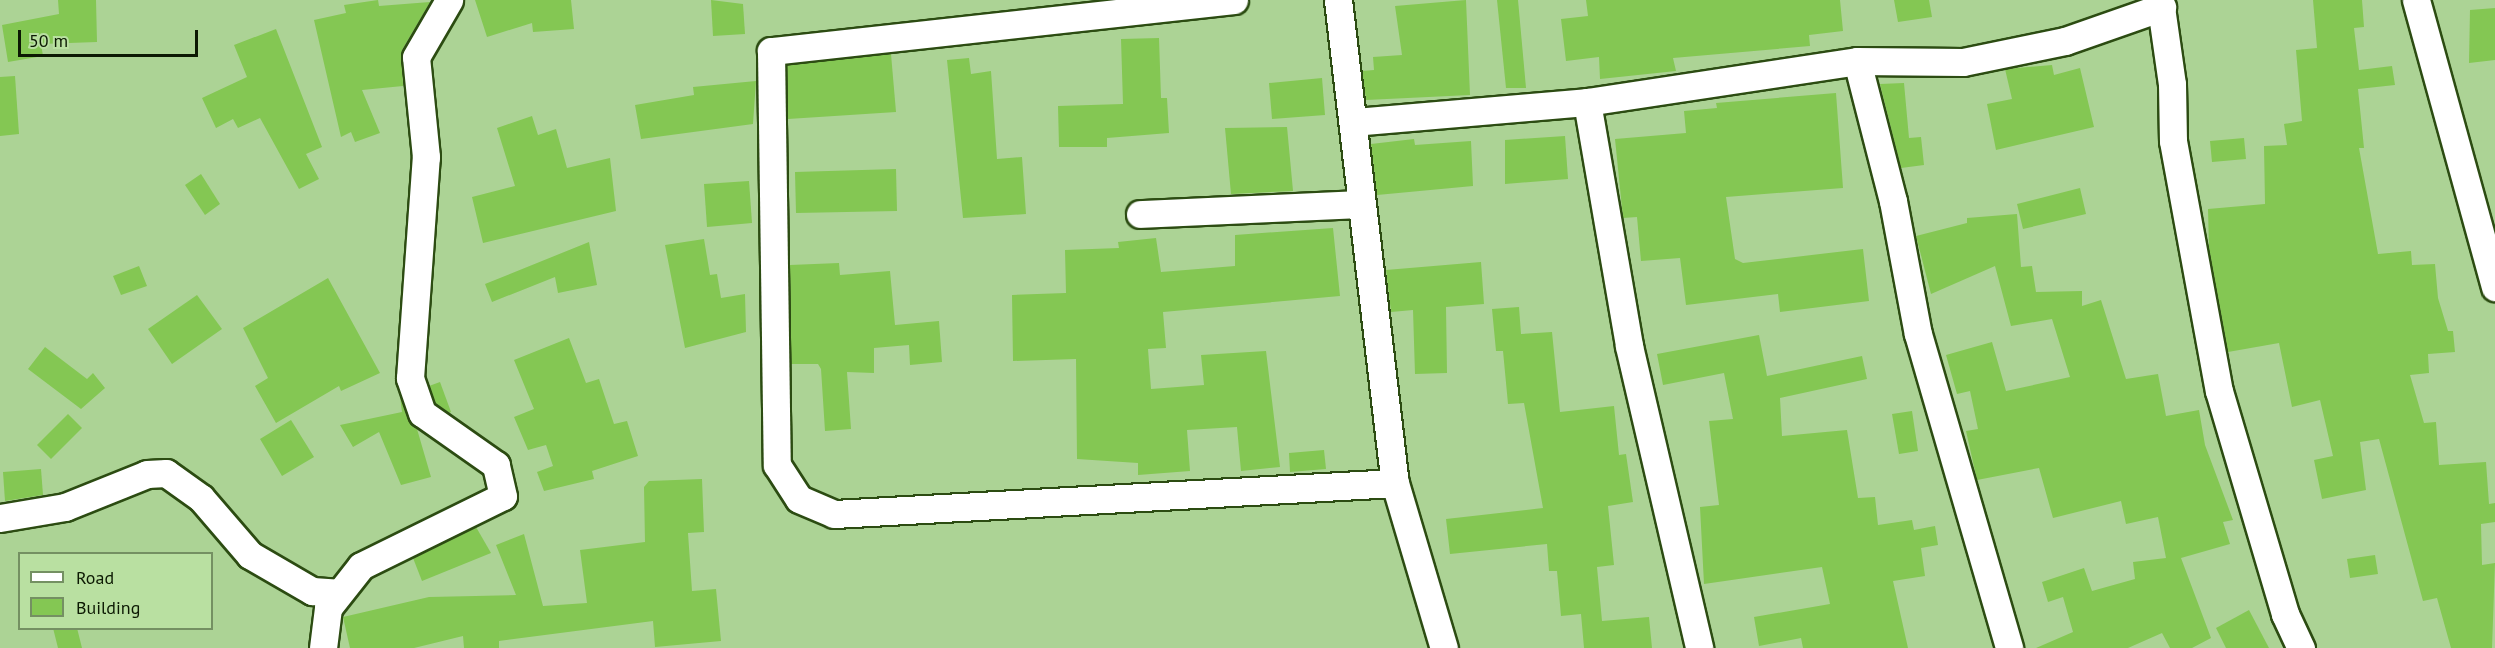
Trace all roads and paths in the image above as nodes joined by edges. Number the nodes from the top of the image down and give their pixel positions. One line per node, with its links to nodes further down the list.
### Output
1 (449, 0): 14 (street)
2 (1234, 0): 12 (street)
3 (1338, 0): 8 (street)
4 (2416, 0): 11 (street)
5 (2161, 3): 6 (street); 19 (street)
6 (1857, 61): 7 (street); 18 (street)
7 (1587, 102): 8 (street); 17 (street)
8 (1354, 122): 9 (street)
9 (1358, 204): 10 (street); 12 (street)
10 (1140, 214)
11 (2495, 287)
12 (1395, 483): 16 (street)
13 (0, 518): 14 (street)
14 (325, 600): 15 (street)
15 (323, 648)
16 (1444, 648)
17 (1699, 648)
18 (2009, 648)
19 (2301, 648)

